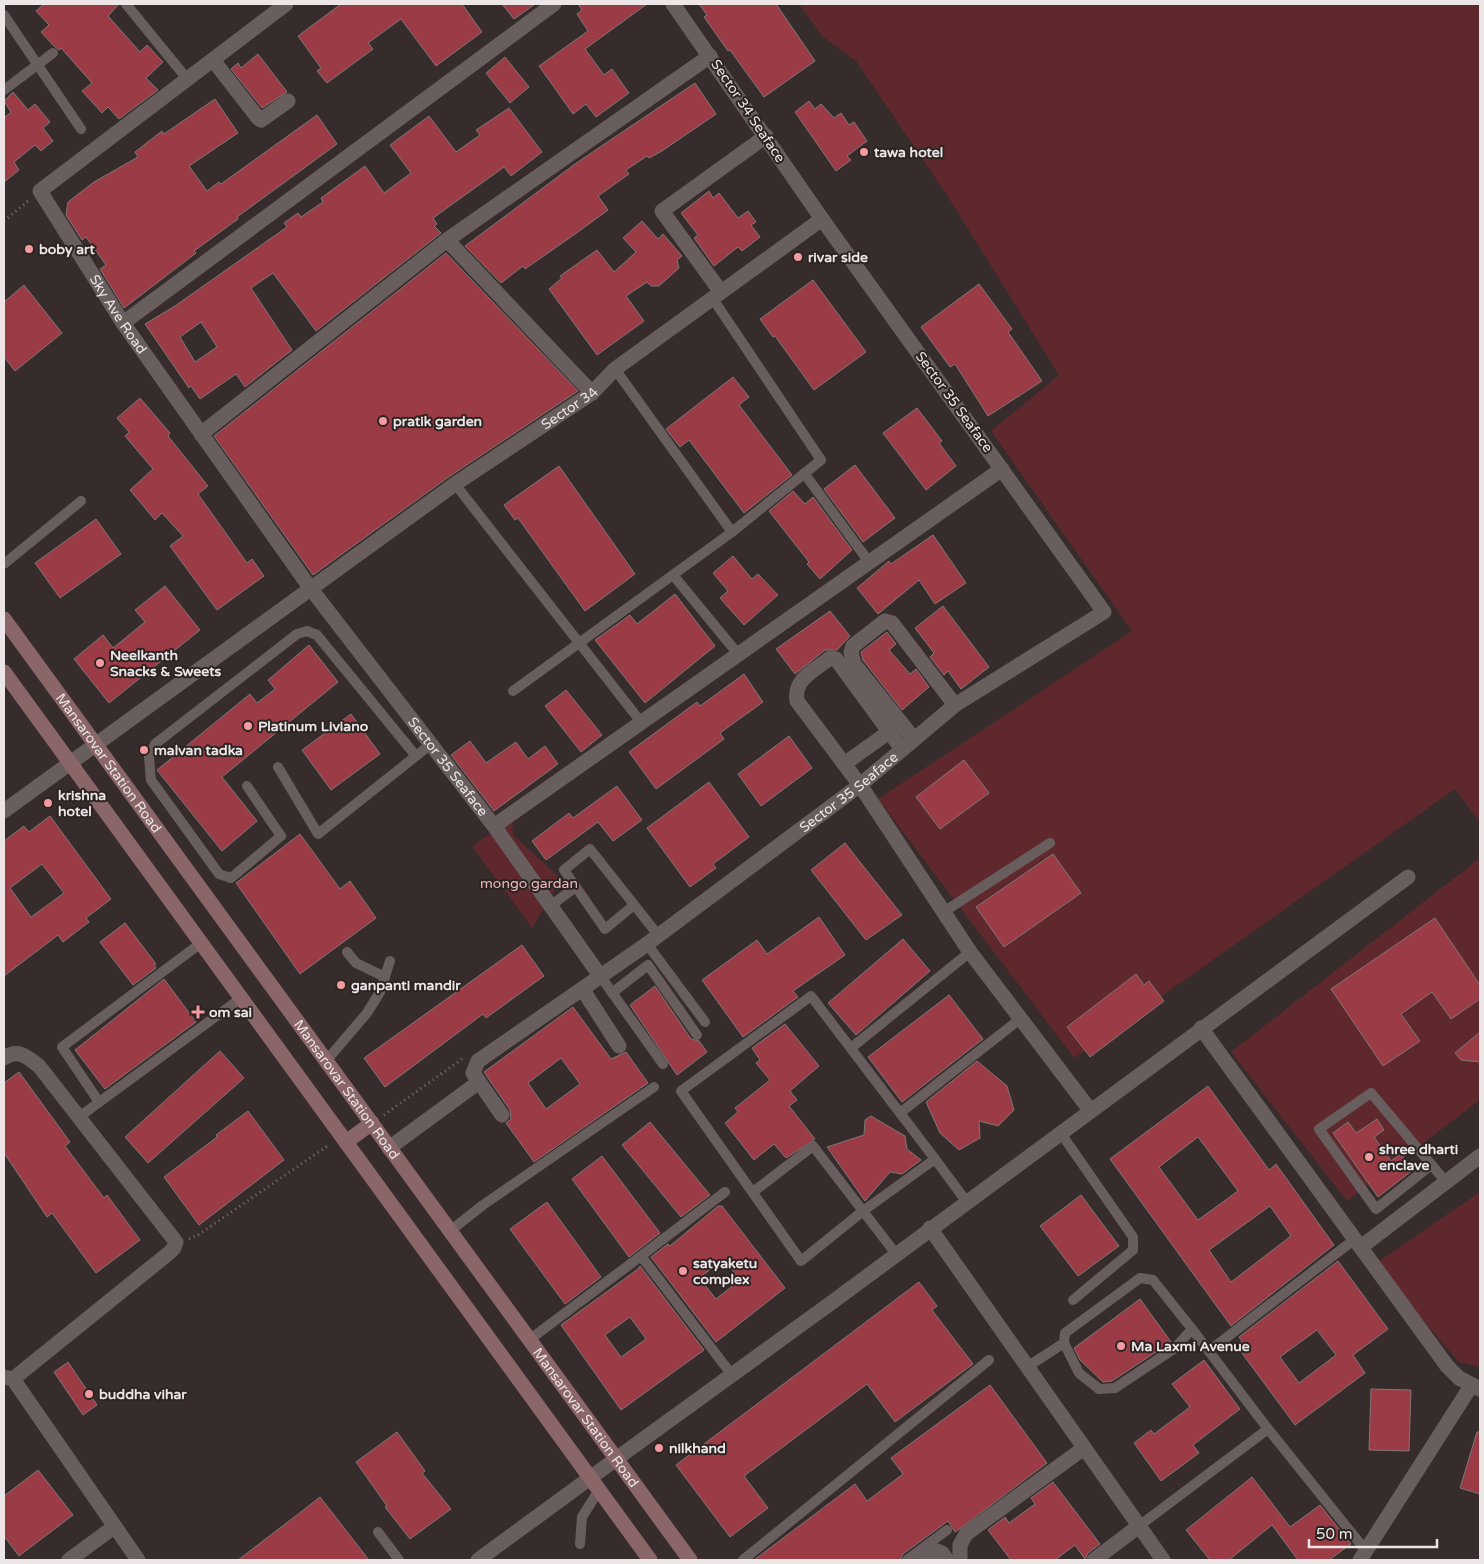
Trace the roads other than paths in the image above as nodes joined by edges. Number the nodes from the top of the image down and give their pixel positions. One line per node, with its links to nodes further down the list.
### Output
1 (126, 4): 10 (lane)
2 (286, 4): 8 (street, Sky Ave Road)
3 (554, 4): 18 (street)
4 (673, 4): 7 (street, Sector 34 Seaface)
5 (4, 16): 9 (lane)
6 (53, 53): 9 (lane)
7 (710, 56): 14 (street, Sector 34 Seaface); 16 (street)
8 (213, 60): 10 (street, Sky Ave Road); 12 (street)
9 (38, 66): 11 (lane); 13 (lane)
10 (188, 80): 18 (street, Sky Ave Road)
11 (4, 90)
12 (288, 101)
13 (81, 129)
14 (766, 136): 15 (street, Sector 34 Seaface); 17 (street)
15 (822, 219): 17 (street, Sector 34); 22 (street, Sector 35 Seaface)
16 (447, 240): 20 (street); 21 (street)
17 (717, 295): 19 (street, Sector 34); 23 (lane)
18 (123, 323): 21 (street, Sky Ave Road)
19 (615, 369): 20 (street, Sector 34); 26 (lane)
20 (592, 392): 24 (street, Sector 34)
21 (201, 434): 30 (street, Sky Ave Road)
22 (1002, 468): 27 (street); 36 (street, Sector 35 Seaface)
23 (804, 473): 26 (lane); 27 (lane)
24 (455, 484): 30 (street, Sector 34); 32 (lane)
25 (81, 501): 28 (lane)
26 (732, 532): 29 (lane)
27 (869, 562): 33 (street)
28 (4, 564)
29 (673, 575): 32 (lane); 33 (lane)
30 (311, 589): 40 (street, Sector 35 Seaface); 41 (street, Sector 34)
31 (4, 619): 41 (main road, Mansarovar Station Road)
32 (580, 642): 35 (lane); 37 (lane)
33 (738, 654): 37 (street)
34 (4, 672): 44 (main road)
35 (513, 691)
36 (955, 705): 39 (street, Sector 35 Seaface); 39 (street)
37 (641, 722): 50 (street)
38 (889, 732): 42 (street); 45 (street); 45 (street)
39 (914, 739): 42 (street, Sector 35 Seaface)
40 (431, 744): 43 (lane); 50 (street, Sector 35 Seaface)
41 (95, 745): 44 (street, Sector 34); 75 (main road, Mansarovar Station Road)
42 (902, 749): 47 (street, Sector 35 Seaface)
43 (416, 756): 46 (lane); 48 (lane)
44 (70, 763): 49 (street, Sector 34); 57 (main road)
45 (844, 764): 47 (street)
46 (278, 767)
47 (860, 785): 56 (street); 58 (street, Sector 35 Seaface)
48 (248, 786)
49 (4, 811)
50 (494, 826): 55 (street, Sector 35 Seaface)
51 (1050, 843): 56 (lane)
52 (1408, 877): 70 (street)
53 (576, 887): 54 (lane); 54 (lane); 55 (lane)
54 (634, 905): 58 (lane)
55 (550, 906): 64 (street, Sector 35 Seaface)
56 (945, 911): 60 (street)
57 (201, 943): 67 (main road); 79 (lane)
58 (647, 943): 62 (lane); 64 (street, Sector 35 Seaface); 69 (lane)
59 (347, 952): 63 (lane)
60 (970, 952): 68 (street); 73 (lane)
61 (390, 961): 63 (lane)
62 (648, 965): 66 (lane); 71 (lane)
63 (385, 977): 75 (lane)
64 (601, 977): 65 (street); 66 (lane)
65 (583, 990): 72 (street); 77 (street)
66 (612, 993): 76 (lane)
67 (241, 998): 79 (lane); 86 (main road)
68 (1020, 1019): 80 (street); 81 (lane)
69 (705, 1022)
70 (1201, 1028): 80 (street); 98 (street)
71 (697, 1035)
72 (619, 1046)
73 (851, 1048): 81 (lane); 93 (lane)
74 (4, 1058): 83 (street)
75 (326, 1061): 84 (main road, Mansarovar Station Road)
76 (663, 1064)
77 (479, 1082): 82 (street); 87 (street)
78 (654, 1087): 97 (lane)
79 (99, 1102): 83 (lane)
80 (1090, 1110): 85 (street)
81 (900, 1114): 89 (lane)
82 (502, 1115)
83 (79, 1117): 109 (street)
84 (372, 1124): 86 (main road); 87 (main road, Mansarovar Station Road)
85 (1060, 1132): 94 (street); 101 (lane)
86 (344, 1139): 114 (main road)
87 (389, 1148): 97 (main road, Mansarovar Station Road)
88 (1480, 1156): 91 (street)
89 (935, 1159): 94 (lane); 95 (lane)
90 (1431, 1165): 90 (lane); 91 (lane)
91 (1446, 1182): 98 (street)
92 (725, 1192): 100 (lane)
93 (753, 1192): 95 (lane); 95 (lane)
94 (966, 1201): 96 (street)
95 (863, 1211): 99 (lane)
96 (930, 1228): 99 (street); 107 (street)
97 (450, 1231): 103 (main road, Mansarovar Station Road)
98 (1358, 1243): 105 (lane); 110 (street)
99 (896, 1254): 108 (street)
100 (641, 1256): 103 (lane); 108 (lane)
101 (1073, 1300)
102 (1192, 1329): 104 (lane); 104 (lane); 105 (lane)
103 (529, 1340): 113 (main road, Mansarovar Station Road)
104 (1064, 1343): 107 (lane)
105 (1209, 1352): 111 (lane)
106 (989, 1360): 127 (lane)
107 (1027, 1367): 112 (street)
108 (732, 1375): 113 (street)
109 (8, 1378): 116 (street)
110 (1476, 1388): 120 (street)
111 (1268, 1429): 115 (lane); 120 (lane)
112 (1084, 1448): 115 (street); 131 (street)
113 (616, 1459): 114 (street); 126 (main road, Mansarovar Station Road)
114 (595, 1484): 119 (lane); 124 (street); 125 (main road)
115 (1139, 1526): 132 (street); 133 (street)
116 (114, 1527): 121 (street); 122 (street)
117 (947, 1530): 128 (lane)
118 (378, 1532): 123 (lane)
119 (580, 1544)
120 (1363, 1555)
121 (69, 1560)
122 (138, 1560)
123 (399, 1560)
124 (478, 1560)
125 (650, 1560)
126 (690, 1560)
127 (743, 1560)
128 (907, 1560)
129 (924, 1560): 130 (street)
130 (947, 1560)
131 (960, 1560)
132 (1094, 1560)
133 (1163, 1560)

